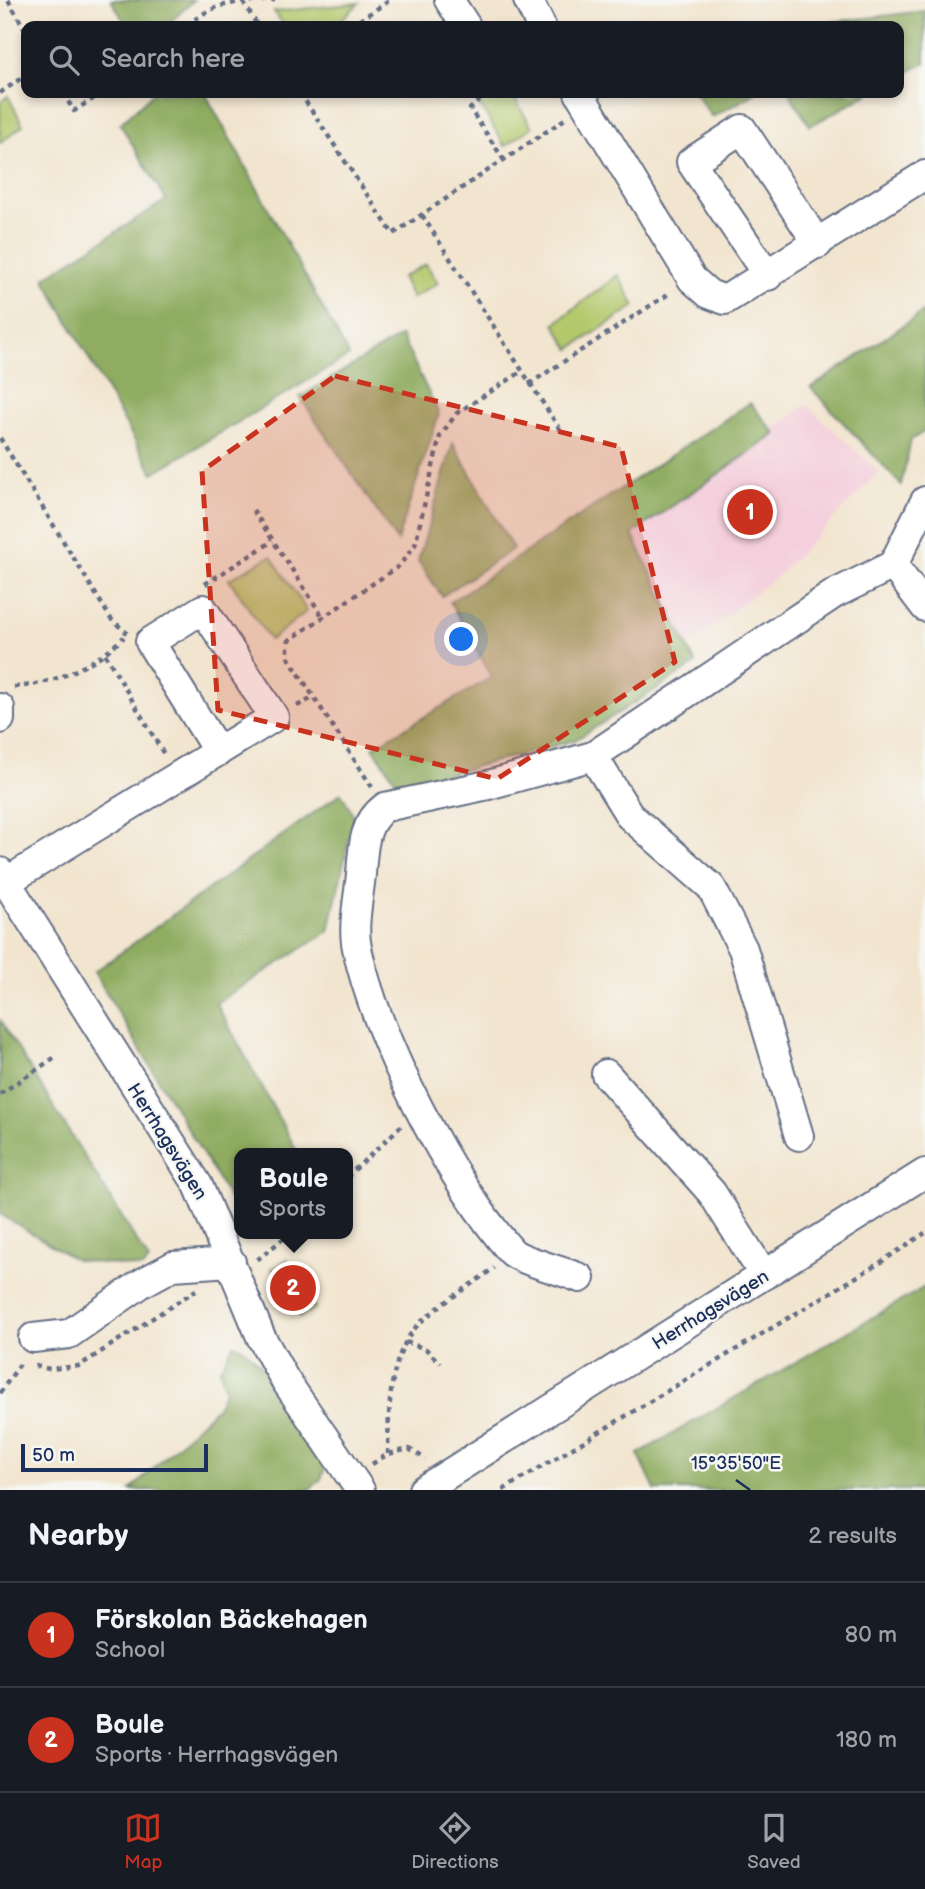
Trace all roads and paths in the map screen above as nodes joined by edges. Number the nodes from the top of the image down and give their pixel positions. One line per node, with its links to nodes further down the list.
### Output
1 (8, 0): 12 (path)
2 (275, 0): 6 (path)
3 (390, 0): 9 (path)
4 (449, 0): 10 (street)
5 (528, 0): 11 (street)
6 (243, 2): 7 (path); 8 (path)
7 (192, 21)
8 (255, 21)
9 (358, 21)
10 (463, 21)
11 (538, 21)
12 (21, 22)
13 (21, 78): 14 (path)
14 (0, 93)
15 (66, 98): 16 (path)
16 (94, 98)
17 (303, 98): 22 (path)
18 (482, 98): 20 (path)
19 (582, 99): 20 (path); 25 (street)
20 (504, 160): 22 (path)
21 (925, 175): 23 (street)
22 (422, 215): 26 (path)
23 (818, 244): 24 (street); 24 (street)
24 (768, 276): 25 (street)
25 (692, 279): 27 (path)
26 (521, 372): 27 (path); 36 (path)
27 (529, 384): 28 (path)
28 (561, 431)
29 (0, 438): 38 (path)
30 (925, 500): 33 (street)
31 (253, 510): 32 (path)
32 (273, 541): 34 (path); 36 (path)
33 (893, 565): 35 (street); 43 (street)
34 (194, 591)
35 (925, 607)
36 (323, 617): 45 (path)
37 (139, 627): 38 (path)
38 (127, 634): 39 (path)
39 (105, 654): 40 (path); 44 (path)
40 (5, 697): 41 (street)
41 (0, 719)
42 (218, 752): 42 (street); 44 (street)
43 (593, 756): 45 (street); 51 (street)
44 (178, 777): 46 (street)
45 (385, 807): 50 (street)
46 (3, 877): 57 (street, Herrhagsvägen)
47 (57, 1056): 49 (path)
48 (606, 1074): 58 (street)
49 (0, 1094)
50 (421, 1110): 52 (path); 56 (street)
51 (799, 1136)
52 (353, 1172)
53 (925, 1173): 58 (street, Herrhagsvägen)
54 (925, 1233): 68 (path)
55 (283, 1239): 57 (path)
56 (513, 1254): 59 (street); 61 (path)
57 (231, 1262): 62 (street); 66 (street, Herrhagsvägen)
58 (764, 1275): 67 (street, Herrhagsvägen)
59 (580, 1278)
60 (200, 1287): 62 (path)
61 (406, 1342): 63 (path); 65 (path)
62 (27, 1351): 64 (path)
63 (440, 1363)
64 (0, 1393)
65 (388, 1454): 66 (path); 67 (path)
66 (356, 1484)
67 (431, 1485)
68 (503, 1490)

